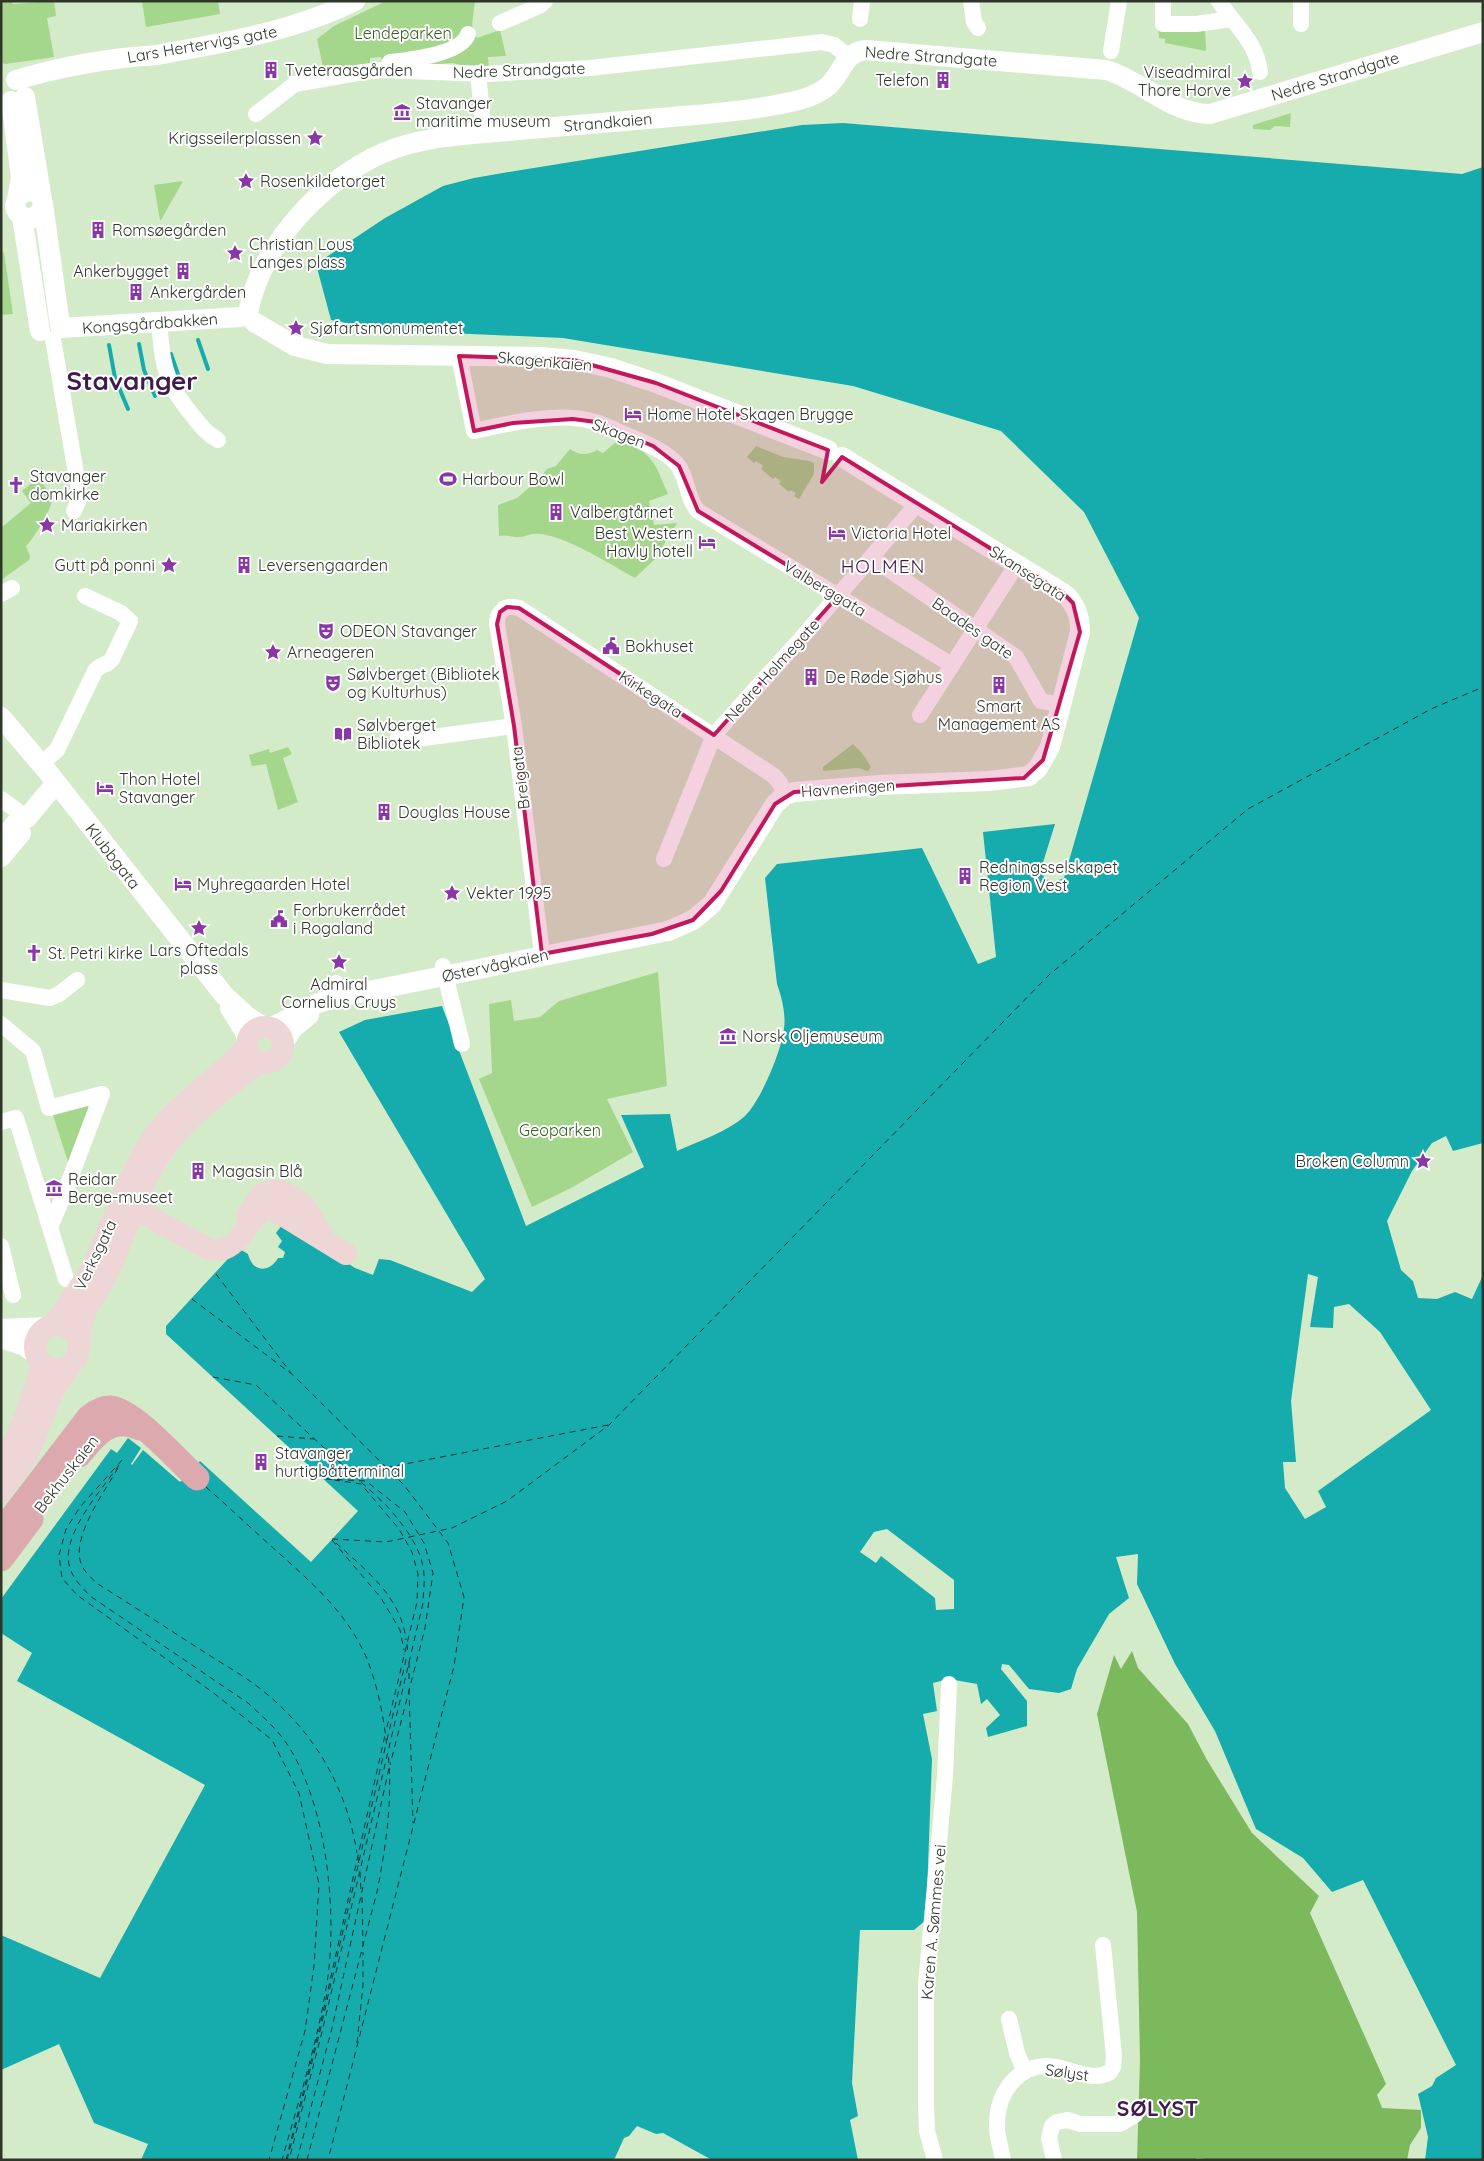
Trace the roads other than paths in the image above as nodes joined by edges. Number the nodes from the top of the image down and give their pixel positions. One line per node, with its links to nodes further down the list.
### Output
1 (355, 1): 21 (street, Lars Hertervigs gate)
2 (545, 1): 11 (street)
3 (862, 1): 9 (street)
4 (971, 1): 13 (street)
5 (1119, 1): 16 (street)
6 (1163, 1): 10 (street)
7 (1219, 1): 10 (street)
8 (1301, 1): 12 (street)
9 (860, 19)
10 (1232, 19): 19 (street)
11 (500, 24)
12 (1301, 24)
13 (978, 28)
14 (1483, 32): 17 (street, Nedre Strandgate)
15 (468, 34): 18 (street)
16 (1111, 51)
17 (849, 57): 20 (street, Nedre Strandgate); 23 (street, Strandkaien)
18 (382, 70): 20 (street, Nedre Strandgate); 22 (street, Nedre Strandgate)
19 (1260, 72)
20 (478, 74): 23 (street)
21 (12, 89): 24 (street); 25 (street)
22 (256, 114)
23 (484, 133): 28 (street, Strandkaien)
24 (13, 197): 25 (street); 27 (street)
25 (43, 202): 27 (street); 30 (street)
26 (1, 216): 27 (street)
27 (22, 217): 30 (street)
28 (247, 316): 29 (street, Kongsgårdbakken); 31 (street, Skagenkaien)
29 (160, 322): 30 (street, Kongsgårdbakken); 32 (street)
30 (54, 331): 35 (street)
31 (459, 356): 33 (street, Skagenkaien); 36 (street, Skagen)
32 (218, 440)
33 (835, 454): 34 (street, Skansegata)
34 (917, 504): 37 (street, Nedre Holmegate); 38 (street, Skansegata)
35 (74, 511)
36 (698, 511): 40 (street, Valberggata)
37 (872, 558): 40 (street, Nedre Holmegate); 42 (street, Baades gate)
38 (1018, 564): 42 (street); 44 (street, Skansegata)
39 (84, 596): 51 (street)
40 (838, 596): 43 (street, Valberggata); 48 (street, Nedre Holmegate)
41 (507, 607): 47 (street, Breigata); 48 (street, Kirkegata)
42 (976, 629): 43 (street); 44 (street, Baades gate)
43 (952, 665): 45 (street)
44 (1061, 705): 50 (street, Skansegata)
45 (920, 715)
46 (1, 717): 51 (street, Klubbgata)
47 (514, 726): 49 (street); 60 (street, Breigata)
48 (714, 735): 53 (street, Kirkegata); 58 (street, Nedre Holmegate)
49 (398, 737)
50 (1043, 760): 53 (street, Havneringen)
51 (41, 764): 52 (street, Klubbgata)
52 (56, 783): 55 (street); 65 (street, Klubbgata)
53 (784, 795): 59 (street, Havneringen)
54 (1, 799): 55 (street)
55 (27, 818): 56 (street); 57 (street)
56 (1, 841)
57 (1, 857)
58 (664, 859)
59 (652, 934): 60 (street, Østervågkaien)
60 (542, 954): 61 (street, Østervågkaien)
61 (444, 971): 64 (street, Østervågkaien); 68 (street)
62 (77, 980): 63 (street)
63 (1, 990)
64 (337, 990): 67 (street, Østervågkaien); 69 (street, Østervågkaien)
65 (224, 995): 67 (street, Klubbgata); 70 (street, Klubbgata)
66 (1, 1024): 73 (street)
67 (265, 1027): 69 (main road); 70 (main road)
68 (462, 1044)
69 (282, 1045): 70 (main road)
70 (251, 1051): 72 (main road, Verksgata); 78 (main road, Verksgata)
71 (9, 1120): 73 (street)
72 (135, 1209): 75 (main road, Verksgata); 81 (main road, Verksgata)
73 (51, 1225): 76 (street)
74 (1, 1246): 77 (street)
75 (216, 1250): 75 (main road)
76 (66, 1279)
77 (13, 1295)
78 (50, 1326): 79 (street); 81 (main road); 82 (main road)
79 (1, 1329)
80 (1, 1338): 82 (street)
81 (79, 1342): 83 (main road)
82 (38, 1359): 83 (main road); 85 (main road)
83 (70, 1366): 87 (main road)
84 (149, 1433): 86 (main road, Bekhuskaien); 88 (main road, Bekhuskaien); 89 (main road, Bekhuskaien)
85 (1, 1465)
86 (197, 1478)
87 (1, 1492)
88 (1, 1532)
89 (1, 1559)
90 (949, 1684): 95 (street, Karen A. Sømmes vei)
91 (1103, 1945): 93 (street, Sølyst)
92 (1009, 2019): 93 (street)
93 (1024, 2070): 96 (street, Sølyst)
94 (1135, 2115): 97 (street)
95 (935, 2160)
96 (1003, 2160)
97 (1054, 2160)

